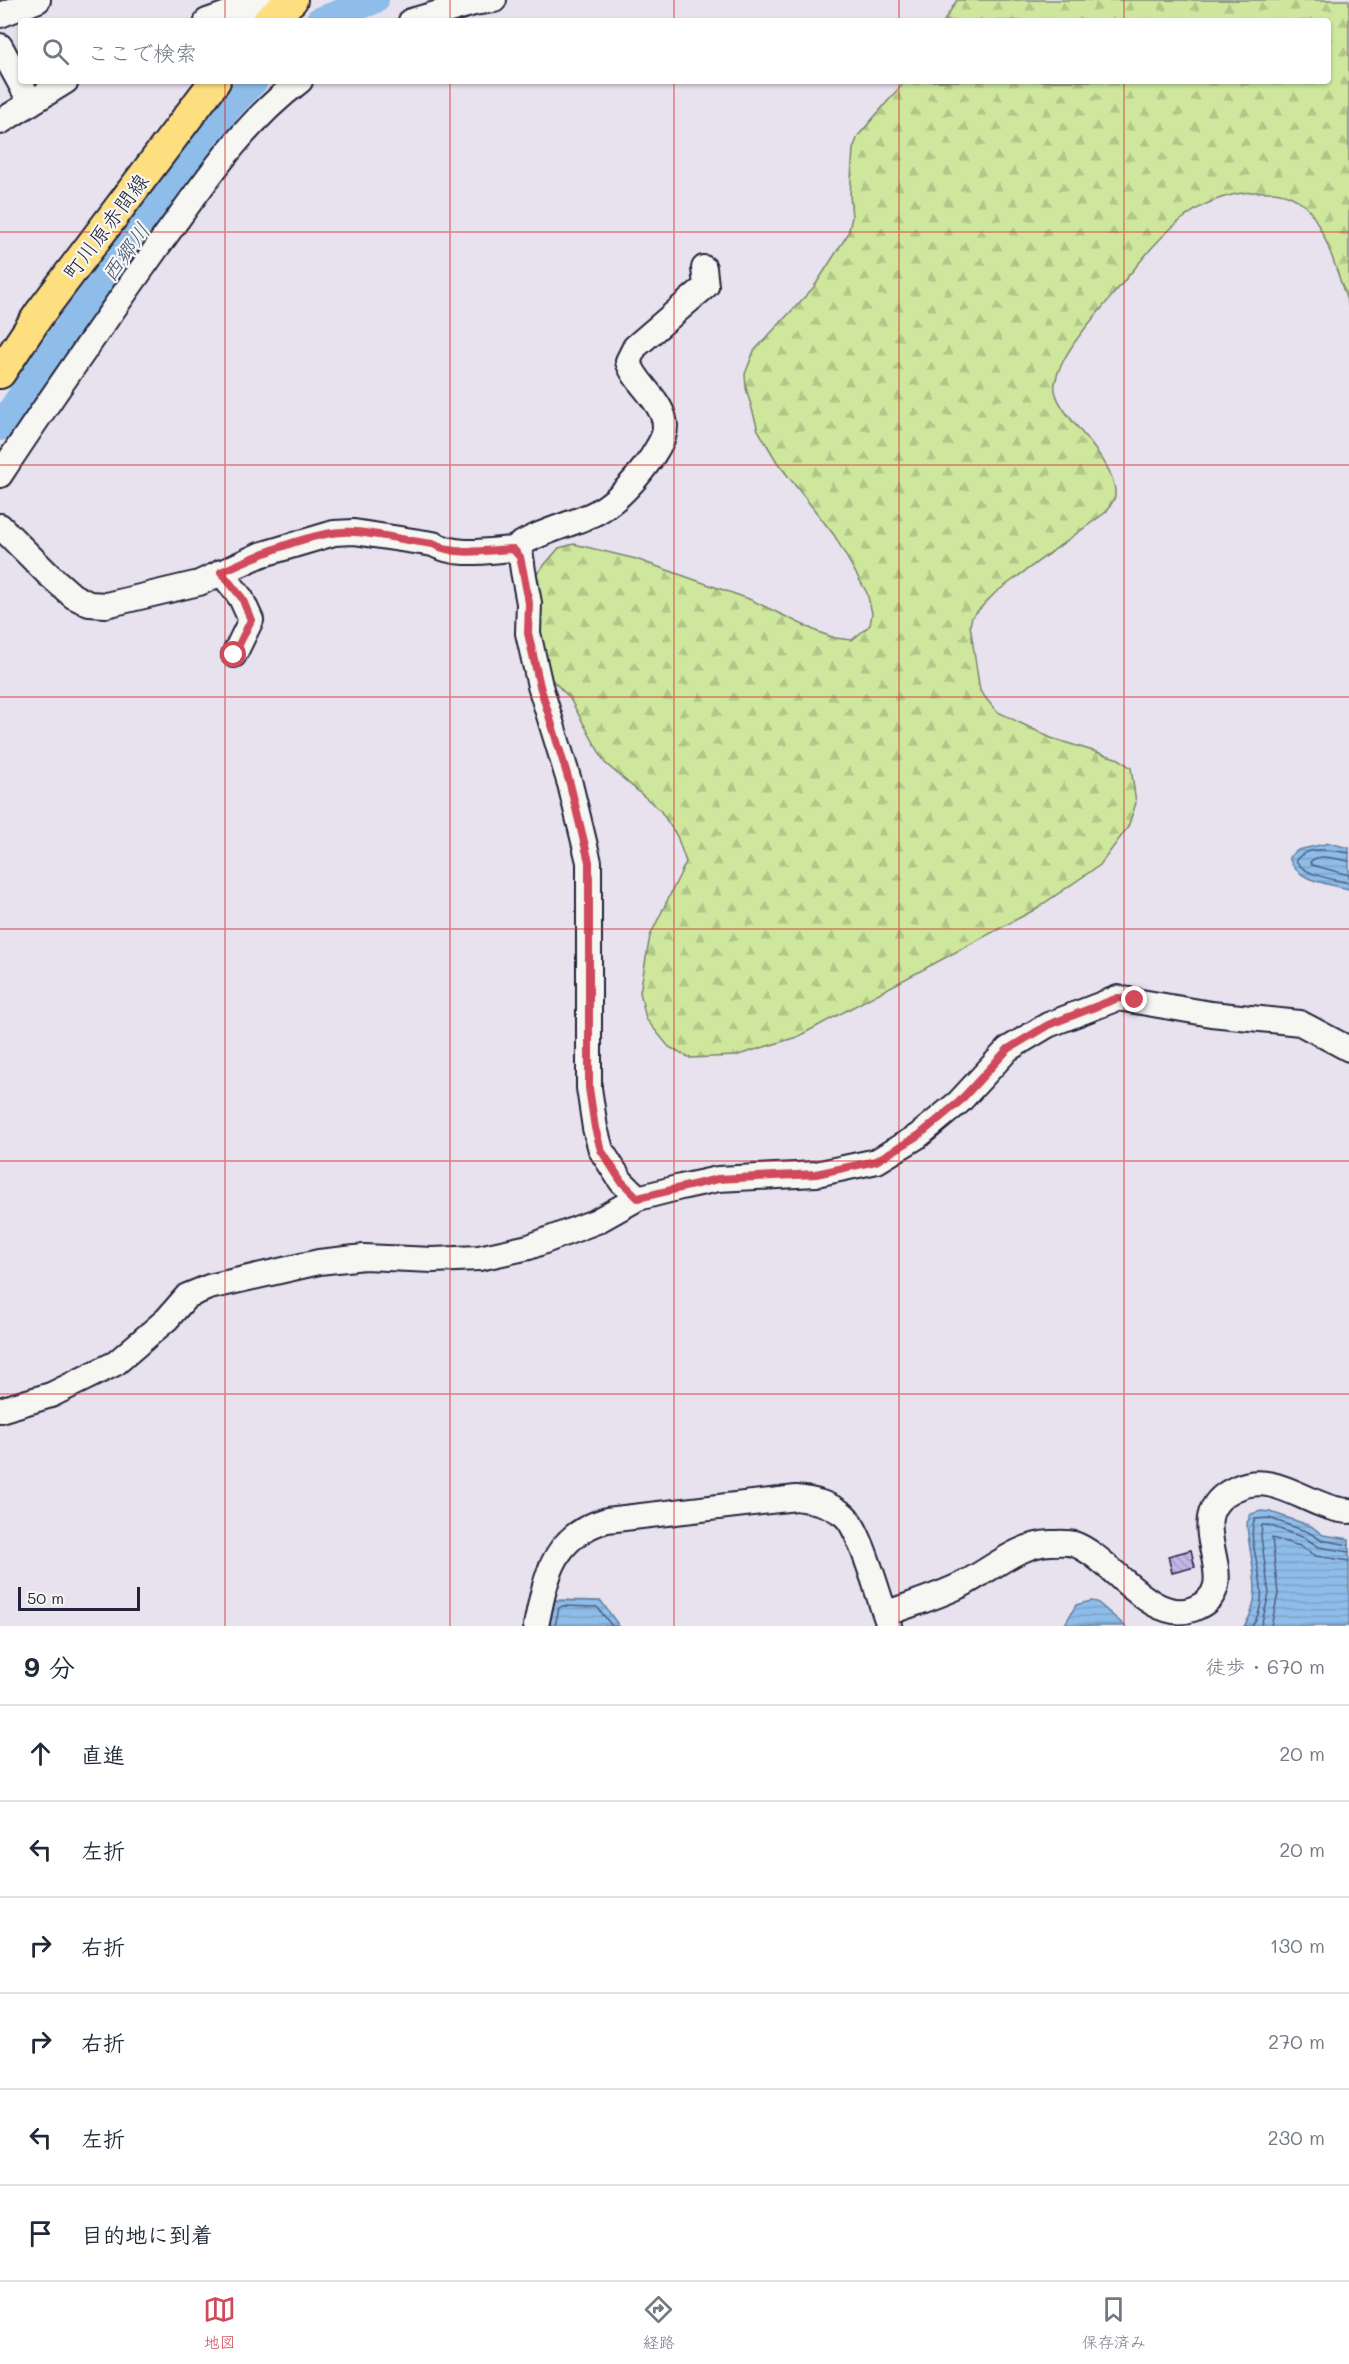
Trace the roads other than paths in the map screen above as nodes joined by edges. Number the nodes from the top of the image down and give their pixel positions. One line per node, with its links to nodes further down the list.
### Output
1 (38, 0): 5 (street)
2 (267, 0): 6 (street)
3 (292, 0): 7 (main road)
4 (494, 0): 8 (street)
5 (0, 15)
6 (216, 18)
7 (271, 18)
8 (422, 18)
9 (0, 46): 10 (street)
10 (18, 78)
11 (21, 84): 15 (street)
12 (61, 84): 15 (street)
13 (213, 84): 18 (main road, 町川原赤間線)
14 (297, 84): 19 (street)
15 (32, 103): 16 (street)
16 (0, 122)
17 (704, 268): 21 (street)
18 (0, 373)
19 (0, 475)
20 (0, 526): 22 (street)
21 (513, 549): 22 (street); 25 (street)
22 (221, 572): 23 (street)
23 (234, 655)
24 (1349, 1049): 25 (street)
25 (638, 1198): 26 (street)
26 (0, 1410)
27 (1349, 1511): 28 (street)
28 (887, 1620): 29 (street)
29 (536, 1626)

